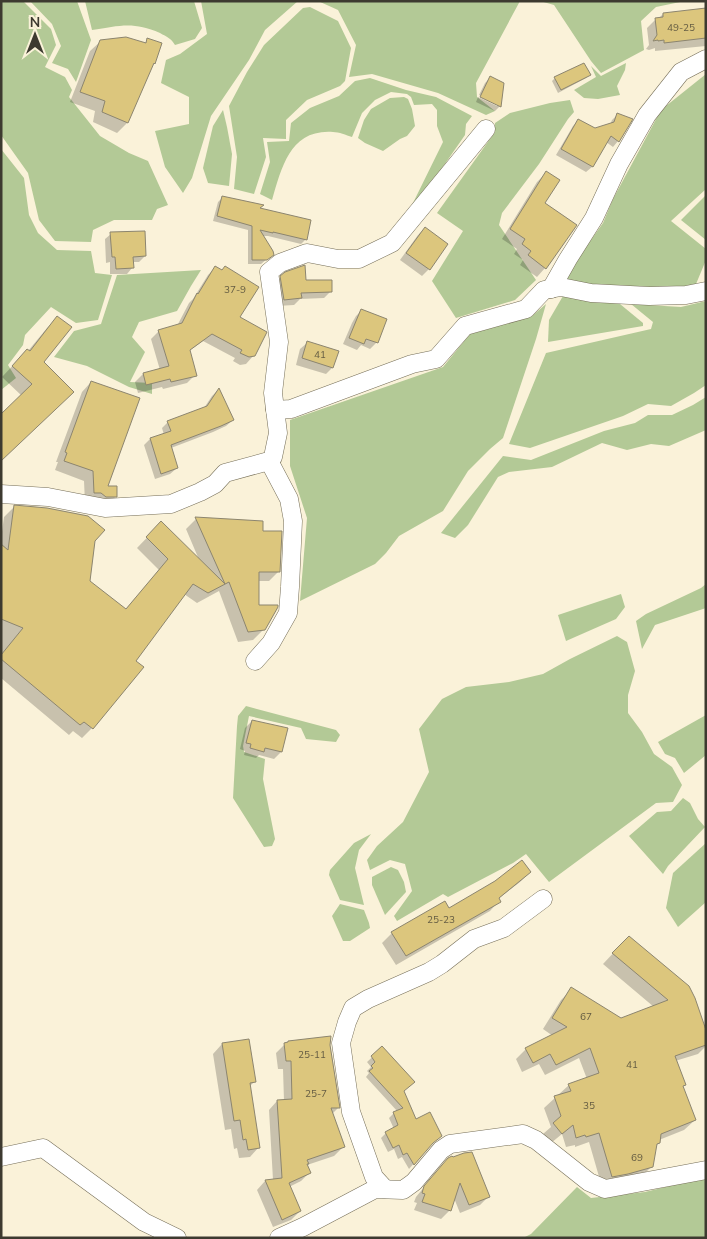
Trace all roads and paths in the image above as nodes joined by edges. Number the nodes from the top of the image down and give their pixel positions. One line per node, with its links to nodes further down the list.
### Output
1 (706, 59): 3 (street)
2 (486, 129): 5 (street)
3 (552, 289): 4 (street); 5 (street)
4 (706, 291)
5 (275, 410): 6 (street)
6 (269, 461): 7 (street); 8 (street)
7 (1, 494)
8 (255, 661)
9 (543, 899): 12 (street)
10 (1, 1157): 13 (street)
11 (706, 1170): 12 (street)
12 (385, 1189): 14 (street)
13 (177, 1238)
14 (279, 1238)

